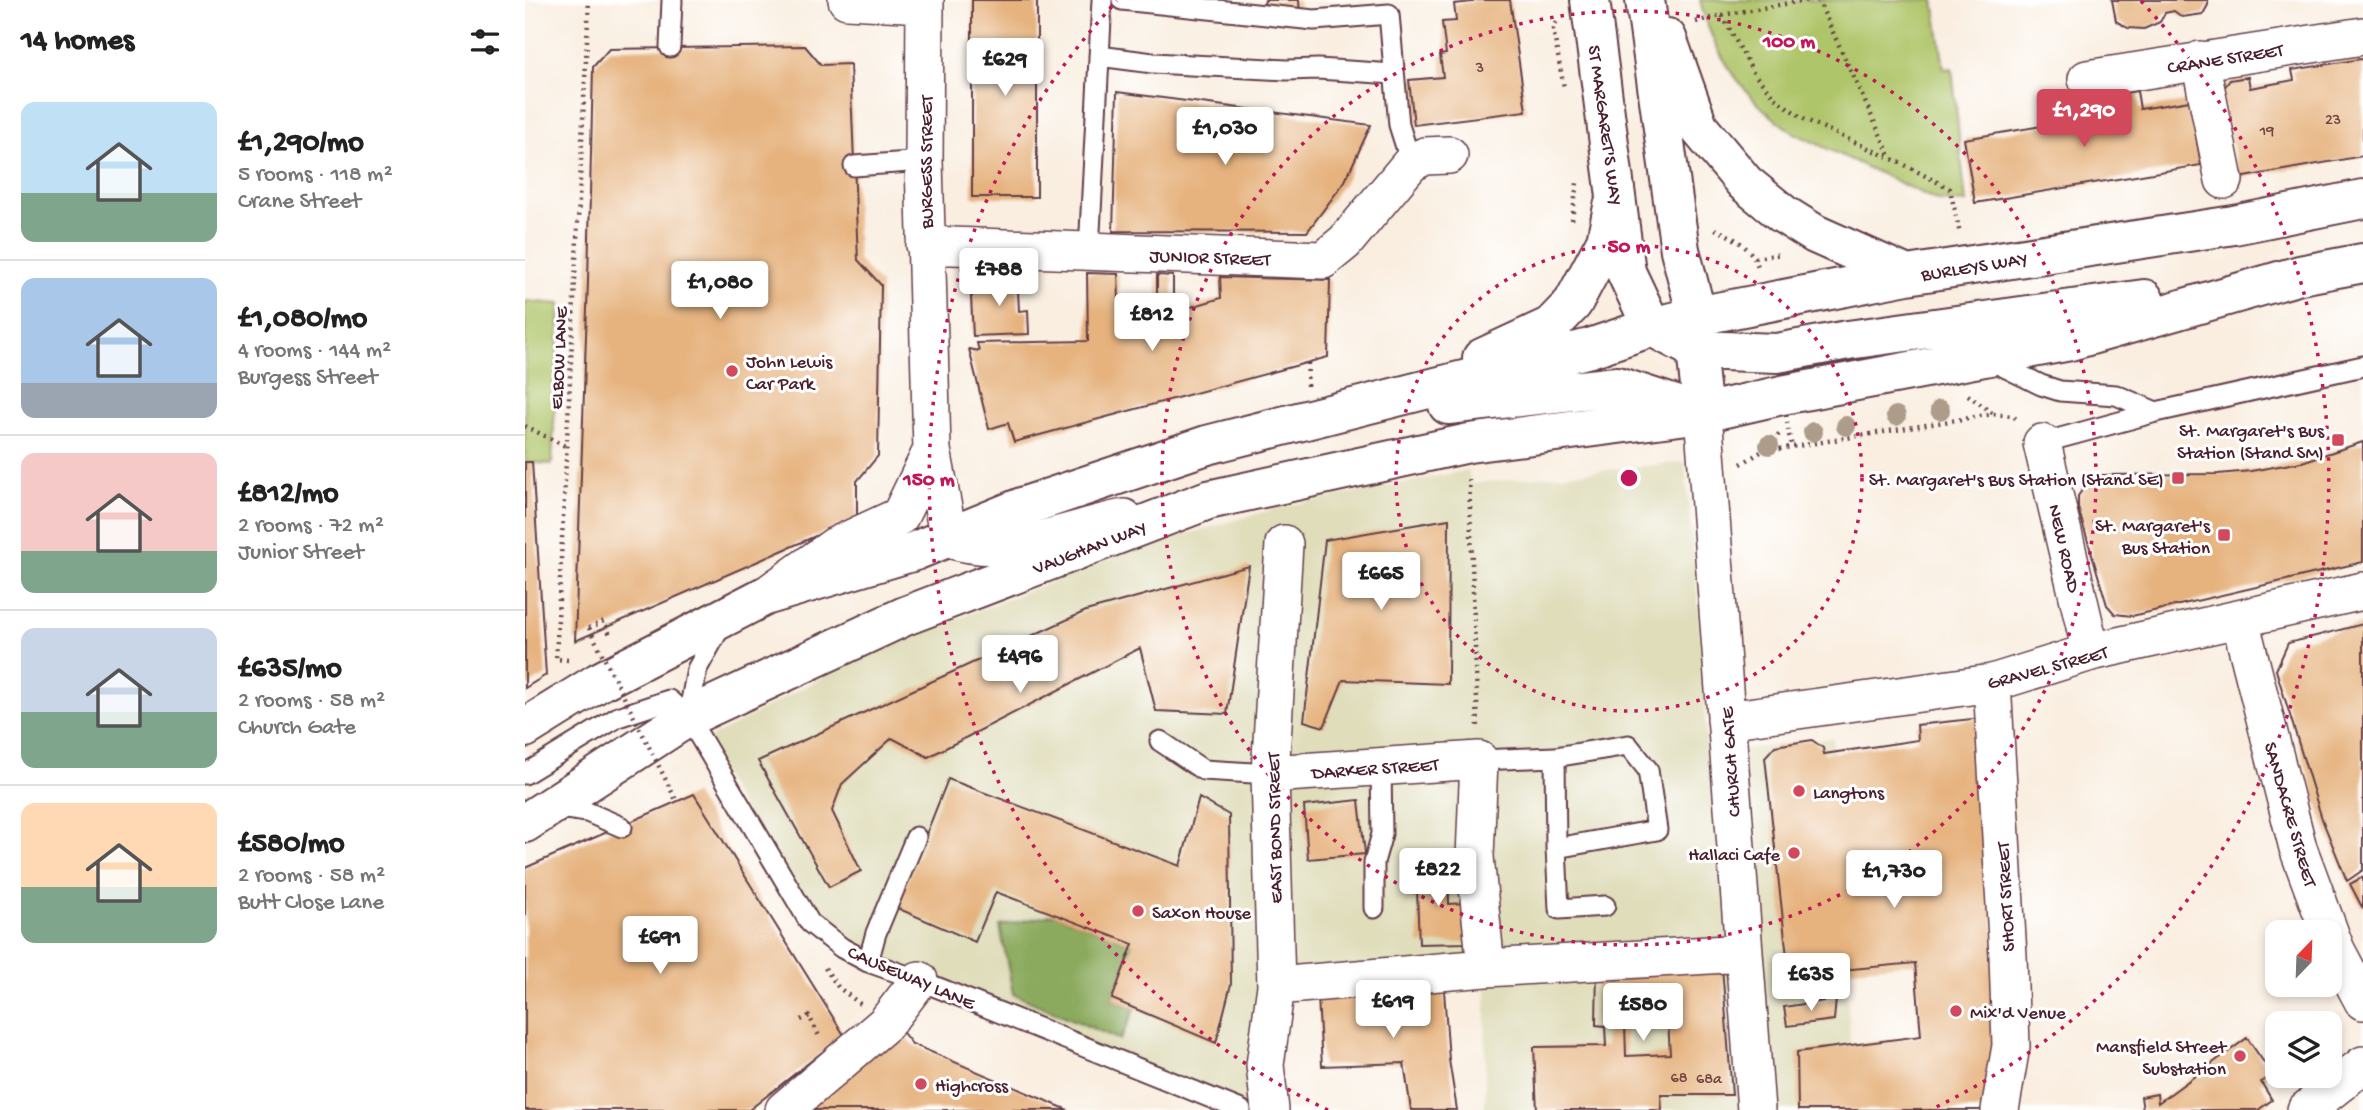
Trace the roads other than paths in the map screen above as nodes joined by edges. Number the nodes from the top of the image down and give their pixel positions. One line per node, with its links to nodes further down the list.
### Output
1 (672, 0): 9 (lane)
2 (847, 0): 6 (street)
3 (1102, 0): 10 (lane)
4 (1122, 0): 12 (lane)
5 (1590, 0): 19 (main road, ST MARGARET'S WAY)
6 (925, 2): 15 (street, BURGESS STREET)
7 (1654, 10): 24 (main road); 28 (main road)
8 (2363, 36): 11 (street, CRANE STREET)
9 (670, 47)
10 (1098, 56): 12 (lane); 22 (lane)
11 (2200, 60): 13 (street, CRANE STREET); 18 (street)
12 (1394, 74): 16 (lane)
13 (2087, 79)
14 (1450, 155): 16 (street)
15 (923, 161): 17 (lane); 21 (street, BURGESS STREET)
16 (1411, 163): 22 (street, JUNIOR STREET)
17 (854, 166)
18 (2224, 180)
19 (1616, 190): 26 (main road, ST MARGARET'S WAY); 31 (main road)
20 (2363, 199): 24 (main road, BURLEYS WAY)
21 (925, 245): 22 (street, JUNIOR STREET); 36 (street, BURGESS STREET)
22 (1089, 251)
23 (2363, 262): 25 (main road)
24 (1907, 275): 28 (main road, BURLEYS WAY)
25 (2300, 275): 27 (main road); 29 (main road)
26 (1652, 327): 28 (main road, BURLEYS WAY); 31 (main road, BURLEYS WAY)
27 (1918, 331): 28 (main road); 29 (lane)
28 (1696, 333): 33 (main road)
29 (1985, 358): 32 (lane); 33 (main road)
30 (2363, 366): 32 (lane)
31 (1404, 395): 34 (main road)
32 (2156, 412): 35 (lane)
33 (1703, 413): 34 (main road); 37 (main road, VAUGHAN WAY); 47 (street, CHURCH GATE)
34 (1283, 426): 38 (main road)
35 (2042, 443): 44 (street, NEW ROAD)
36 (932, 450): 38 (street, BURGESS STREET); 41 (street, BURGESS STREET)
37 (1207, 500): 38 (street); 46 (main road, VAUGHAN WAY)
38 (949, 539): 41 (main road)
39 (1284, 544): 54 (street, EAST BOND STREET)
40 (2363, 590): 43 (street, GRAVEL STREET)
41 (765, 596): 42 (main road)
42 (725, 618): 46 (lane); 48 (main road)
43 (2240, 620): 44 (street, GRAVEL STREET); 66 (street, SANDACRE STREET)
44 (2091, 652): 45 (street, GRAVEL STREET)
45 (1992, 683): 47 (street, GRAVEL STREET); 72 (street, SHORT STREET)
46 (688, 717): 53 (lane); 55 (main road, VAUGHAN WAY); 62 (lane, CAUSEWAY LANE)
47 (1726, 720): 61 (street, CHURCH GATE)
48 (525, 727)
49 (1160, 741): 54 (lane)
50 (1555, 757): 51 (lane); 58 (lane); 58 (lane)
51 (1479, 760): 52 (street, DARKER STREET); 63 (street)
52 (1381, 766): 54 (street, DARKER STREET); 60 (lane)
53 (525, 774)
54 (1271, 774): 65 (street, EAST BOND STREET)
55 (537, 815): 56 (lane)
56 (622, 827)
57 (916, 837): 62 (lane)
58 (1556, 848): 59 (lane)
59 (1605, 906)
60 (1374, 908)
61 (1744, 953): 63 (street); 71 (street, CHURCH GATE)
62 (868, 962): 64 (lane, CAUSEWAY LANE)
63 (1486, 968): 65 (street)
64 (919, 980): 68 (street); 69 (lane, CAUSEWAY LANE)
65 (1276, 986): 70 (street, EAST BOND STREET)
66 (2363, 1001)
67 (2363, 1065): 73 (street)
68 (784, 1110)
69 (1241, 1110)
70 (1270, 1110)
71 (1756, 1110)
72 (2000, 1110)
73 (2306, 1110)

